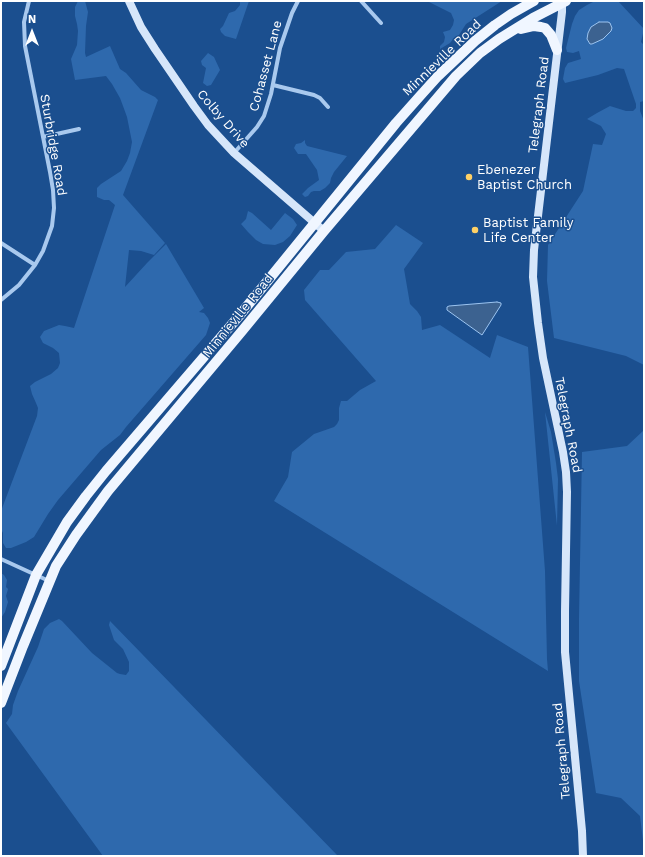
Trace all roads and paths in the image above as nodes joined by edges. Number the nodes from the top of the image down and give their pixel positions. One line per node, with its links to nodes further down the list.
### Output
1 (29, 1): 13 (street, Sturbridge Road)
2 (129, 1): 14 (main road, Colby Drive)
3 (298, 1): 10 (street, Cohasset Lane)
4 (361, 1): 7 (street)
5 (534, 1): 15 (main road, Minnieville Road)
6 (563, 1): 8 (main road, Minnieville Road); 9 (main road, Telegraph Road)
7 (381, 24)
8 (509, 32): 9 (main road); 16 (main road, Minnieville Road)
9 (557, 50): 25 (main road, Telegraph Road)
10 (273, 85): 11 (street); 14 (street, Cohasset Lane)
11 (328, 107)
12 (79, 129): 13 (street)
13 (43, 137): 18 (street, Sturbridge Road)
14 (234, 153): 15 (main road, Colby Drive)
15 (315, 223): 16 (main road, Colby Drive); 21 (main road, Minnieville Road)
16 (324, 231): 22 (main road, Minnieville Road)
17 (1, 242): 18 (street)
18 (35, 265): 19 (street, Sturbridge Road)
19 (1, 300)
20 (1, 559): 21 (street)
21 (36, 575): 22 (street); 23 (main road, Minnieville Road)
22 (50, 581): 24 (main road, Minnieville Road)
23 (1, 666)
24 (1, 703)
25 (583, 856)

